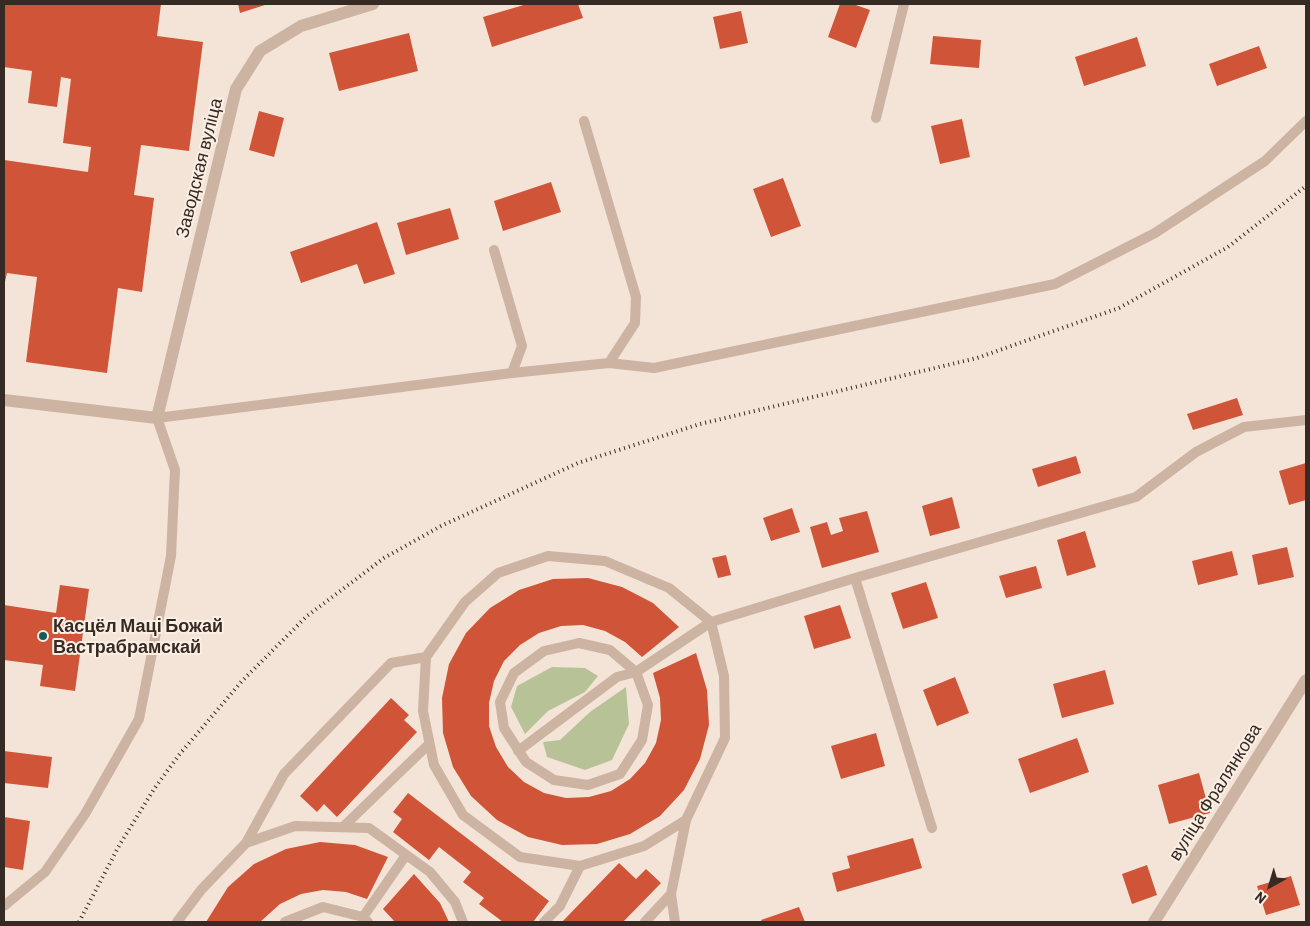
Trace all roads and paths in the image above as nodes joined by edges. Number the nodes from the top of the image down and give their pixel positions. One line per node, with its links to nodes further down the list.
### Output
1 (373, 4): 10 (street, Заводская вуліца)
2 (904, 4): 3 (lane)
3 (876, 118)
4 (1306, 120): 7 (lane)
5 (584, 121): 7 (lane)
6 (494, 250): 8 (lane)
7 (609, 363): 8 (lane)
8 (512, 372): 10 (lane)
9 (4, 400): 10 (street)
10 (156, 418): 26 (lane)
11 (1306, 420): 12 (lane)
12 (855, 578): 13 (lane); 21 (lane)
13 (712, 622): 14 (lane); 15 (lane); 19 (lane)
14 (426, 657): 17 (lane); 22 (lane)
15 (636, 672): 18 (lane); 18 (lane); 18 (lane)
16 (1306, 680): 34 (street, вуліца Фралянкова)
17 (429, 744): 20 (lane); 24 (lane)
18 (518, 751)
19 (686, 820): 24 (lane); 25 (lane)
20 (344, 826): 22 (lane); 23 (lane)
21 (932, 828)
22 (246, 843): 28 (lane)
23 (406, 855): 27 (lane); 30 (lane)
24 (580, 866): 31 (lane)
25 (671, 894): 32 (lane); 33 (lane)
26 (4, 906)
27 (366, 920): 29 (lane)
28 (177, 922)
29 (285, 922)
30 (463, 922)
31 (544, 922)
32 (645, 922)
33 (675, 922)
34 (1154, 922)

